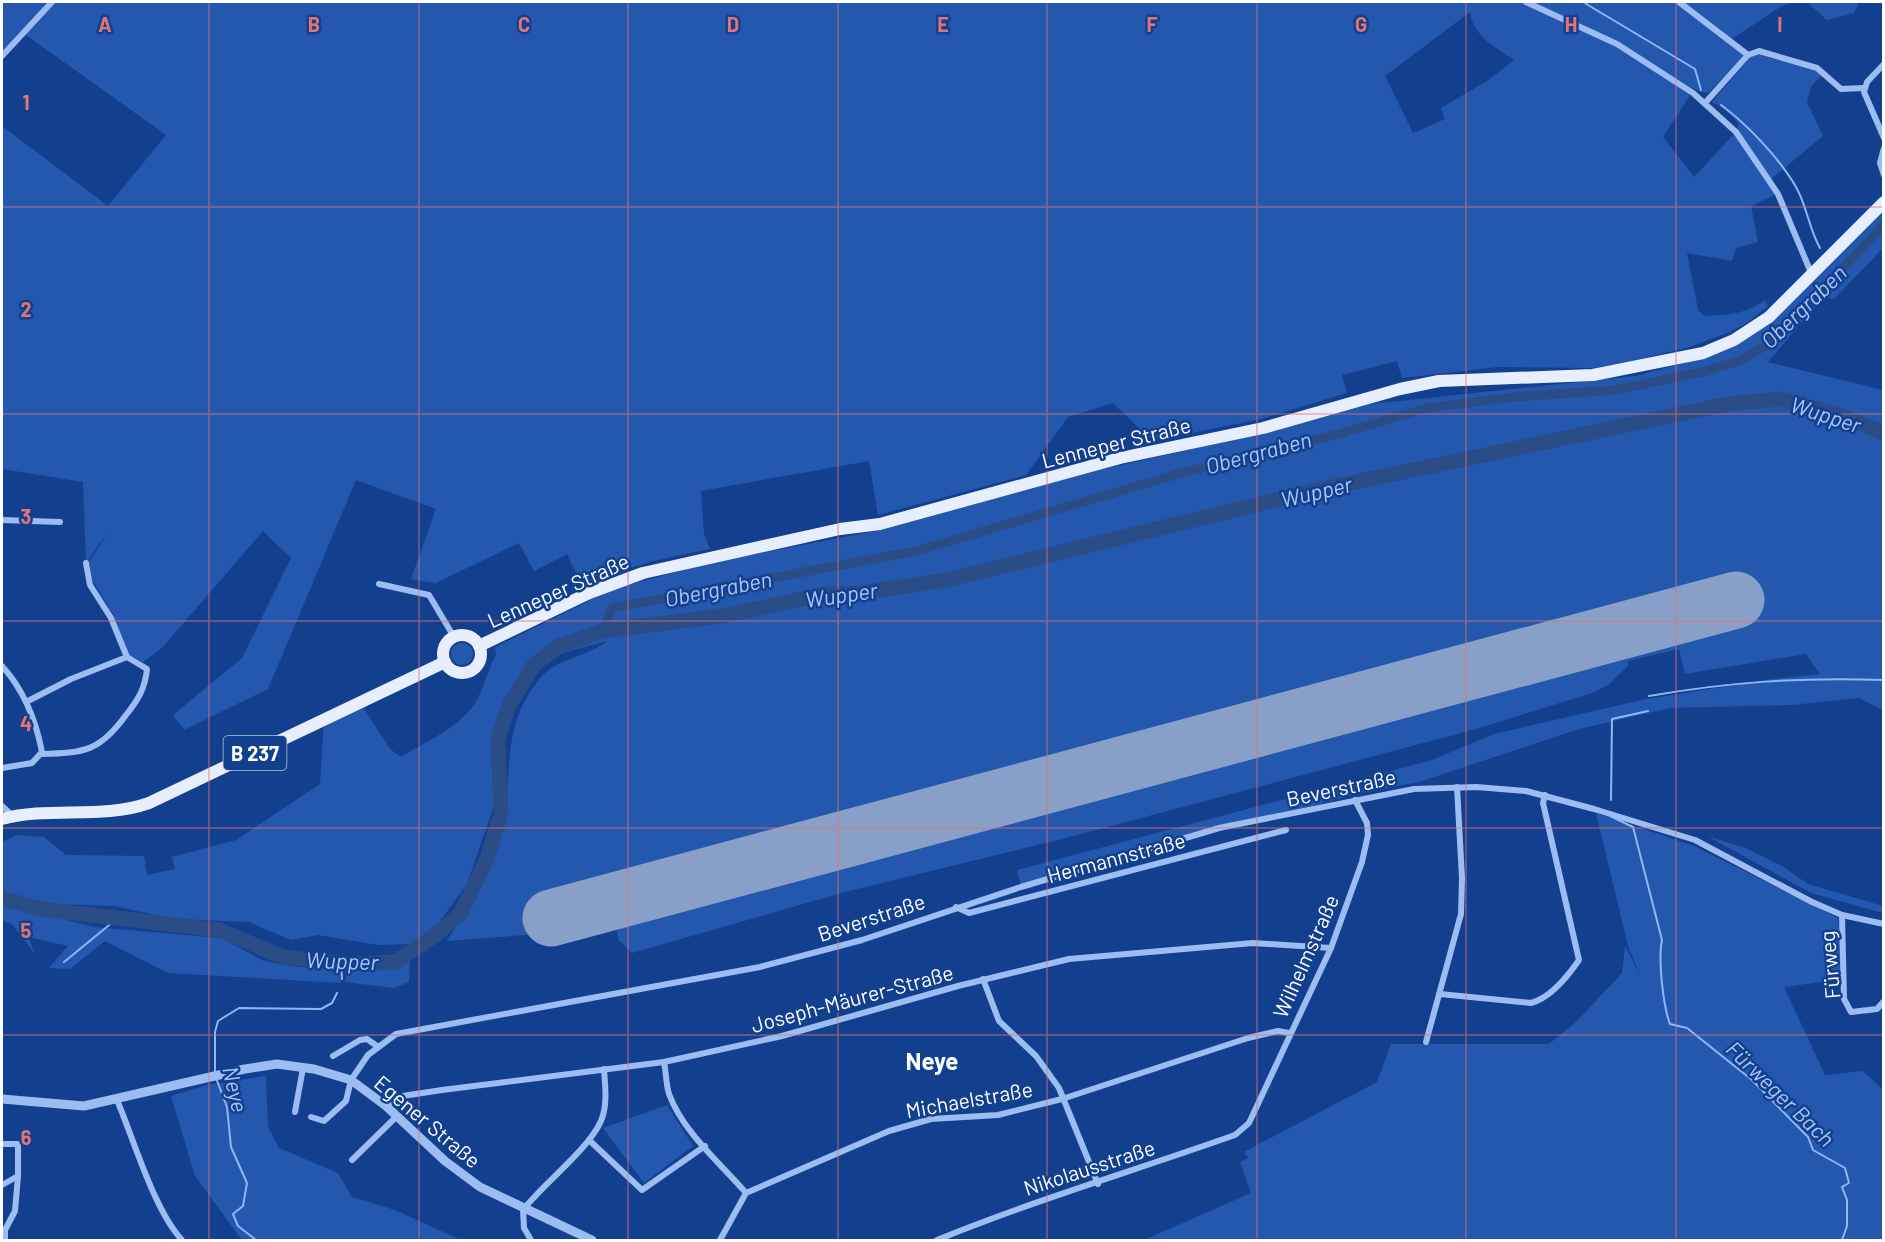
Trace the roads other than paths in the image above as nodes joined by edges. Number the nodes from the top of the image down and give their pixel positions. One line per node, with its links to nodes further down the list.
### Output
1 (52, 2): 5 (street)
2 (1526, 2): 8 (street)
3 (1679, 2): 4 (street)
4 (1748, 55): 7 (street); 8 (street)
5 (2, 56)
6 (1884, 64): 7 (street)
7 (1864, 88): 9 (street)
8 (1705, 103): 13 (street)
9 (1884, 138)
10 (1884, 148): 11 (street)
11 (1884, 175)
12 (1884, 202): 13 (main road, Lenneper Straße)
13 (1812, 276): 19 (main road, Lenneper Straße)
14 (2, 520): 15 (street)
15 (60, 522)
16 (86, 563): 20 (street)
17 (379, 584): 18 (street)
18 (454, 637): 19 (main road); 21 (main road)
19 (479, 646): 21 (main road)
20 (127, 657): 23 (street); 24 (street)
21 (445, 662): 30 (main road, B 237)
22 (2, 666): 23 (street)
23 (26, 702): 24 (street)
24 (41, 754): 25 (street)
25 (2, 768)
26 (1457, 787): 27 (street, Beverstraße); 28 (street, Beverstraße); 37 (street)
27 (1545, 795): 33 (street, Beverstraße); 37 (street)
28 (1355, 800): 32 (street, Beverstraße); 35 (street, Wilhelmstraße)
29 (2, 806): 30 (street)
30 (7, 817)
31 (1286, 830): 32 (street, Hermannstraße)
32 (955, 907): 41 (street, Beverstraße)
33 (1842, 915): 34 (street, Beverstraße); 38 (street, Fürweg)
34 (1884, 924)
35 (1331, 948): 36 (street, Joseph-Mäurer-Straße); 39 (street, Wilhelmstraße)
36 (983, 979): 43 (street, Joseph-Mäurer-Straße); 48 (street)
37 (1440, 994): 40 (street)
38 (1884, 1001)
39 (1289, 1032): 48 (street, Michaelstraße); 54 (street, Wilhelmstraße)
40 (1426, 1042)
41 (377, 1046): 42 (street, Egener Straße); 46 (street, Beverstraße)
42 (333, 1056)
43 (664, 1062): 45 (street, Joseph-Mäurer-Straße); 57 (street)
44 (303, 1068): 46 (street, Egener Straße); 49 (street, Egener Straße); 51 (street)
45 (604, 1069): 50 (street, Joseph-Mäurer-Straße); 55 (street)
46 (351, 1080): 50 (street, Egener Straße); 53 (street, Beverstraße)
47 (2, 1099): 49 (street, Egener Straße)
48 (1062, 1099): 60 (street); 62 (street, Michaelstraße)
49 (117, 1100): 65 (street)
50 (386, 1106): 52 (street, Egener Straße)
51 (295, 1112)
52 (398, 1116): 58 (street); 63 (street, Egener Straße)
53 (310, 1117)
54 (1249, 1123): 60 (street, Nikolausstraße)
55 (589, 1140): 57 (street); 63 (street)
56 (2, 1143): 59 (street)
57 (705, 1146): 62 (street)
58 (351, 1160)
59 (18, 1176): 61 (street); 64 (street)
60 (1098, 1184): 69 (street, Nikolausstraße)
61 (2, 1185)
62 (746, 1193): 68 (street)
63 (523, 1210): 66 (street); 67 (street, Egener Straße)
64 (5, 1240)
65 (182, 1240)
66 (531, 1240)
67 (592, 1240)
68 (720, 1240)
69 (937, 1240)

